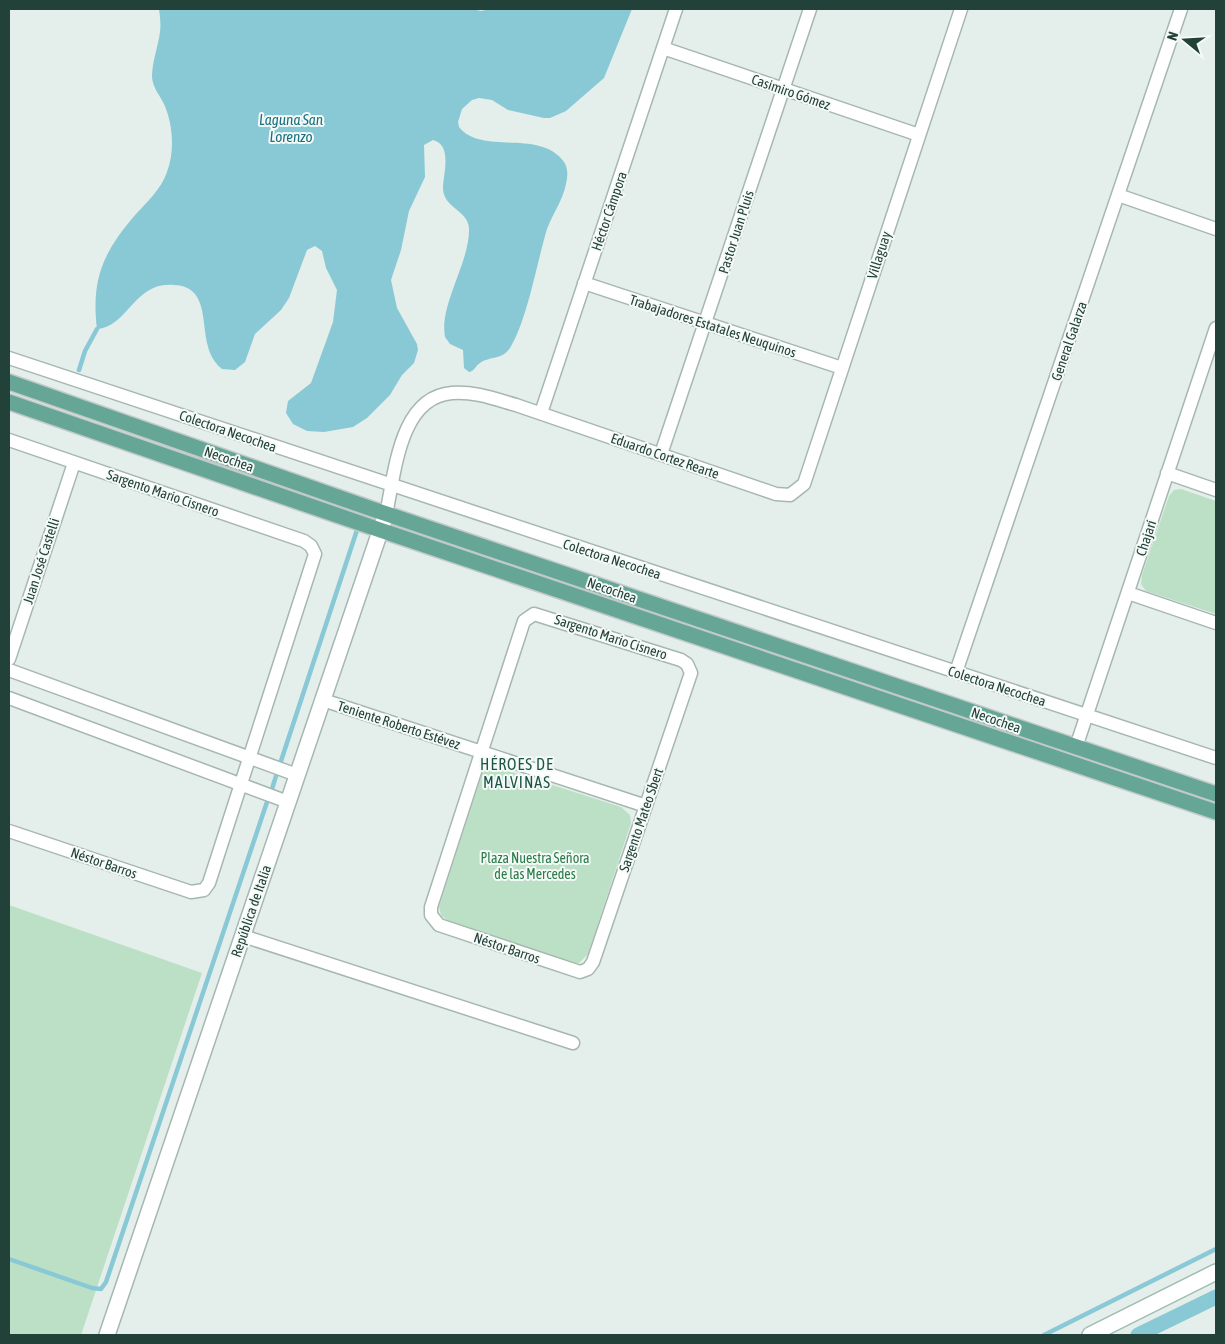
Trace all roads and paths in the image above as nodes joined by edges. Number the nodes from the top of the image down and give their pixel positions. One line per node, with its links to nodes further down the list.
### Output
1 (676, 9): 5 (street, Héctor Cámpora)
2 (810, 9): 6 (street, Pastor Juan Pluis)
3 (961, 9): 7 (street, Villaguay)
4 (1181, 9): 8 (street, General Galarza)
5 (663, 48): 6 (street, Casimiro Gómez); 10 (street, Héctor Cámpora)
6 (783, 89): 7 (street, Casimiro Gómez); 11 (street, Pastor Juan Pluis)
7 (919, 135): 15 (street, Villaguay)
8 (1118, 195): 9 (street); 33 (street, General Galarza)
9 (1216, 229)
10 (584, 283): 11 (street, Trabajadores Estatales Neuquinos); 18 (street, Héctor Cámpora)
11 (705, 323): 15 (street, Trabajadores Estatales Neuquinos); 20 (street, Pastor Juan Pluis)
12 (1216, 328): 14 (street, Chajarí)
13 (9, 358): 23 (street, Colectora Necochea)
14 (1211, 360): 22 (street, Chajarí)
15 (842, 368): 25 (street, Villaguay)
16 (9, 382): 26 (main road, Necochea)
17 (9, 402): 27 (main road, Necochea)
18 (541, 413): 20 (street, Eduardo Cortez Rearte); 23 (street, Eduardo Cortez Rearte)
19 (9, 440): 21 (street, Sargento Mario Cisnero)
20 (661, 454): 25 (street, Eduardo Cortez Rearte)
21 (74, 463): 30 (street, Juan José Castelli); 40 (street, Sargento Mario Cisnero)
22 (1168, 474): 24 (street); 28 (street, Chajarí)
23 (392, 486): 26 (street, República de Italia); 33 (street, Colectora Necochea)
24 (1216, 490)
25 (790, 495)
26 (386, 514): 27 (street, República de Italia); 37 (main road, Necochea)
27 (380, 530): 35 (street, República de Italia); 46 (main road, Necochea)
28 (1128, 593): 29 (street); 36 (street, Chajarí)
29 (1216, 623)
30 (9, 659)
31 (689, 666): 38 (street, Sargento Mario Cisnero); 45 (street, Sargento Mateo Sbert)
32 (9, 670): 40 (street)
33 (956, 672): 36 (street, Colectora Necochea)
34 (9, 698): 42 (street)
35 (323, 700): 38 (street, Teniente Roberto Estévez); 41 (street, República de Italia)
36 (1086, 716): 37 (street, Chajarí); 39 (street, Colectora Necochea)
37 (1076, 747): 43 (main road, Necochea)
38 (482, 752): 45 (street, Teniente Roberto Estévez); 49 (street, Néstor Barros)
39 (1216, 758)
40 (249, 759): 41 (street); 42 (street)
41 (297, 775): 44 (street, República de Italia)
42 (241, 784): 44 (street); 47 (street, Néstor Barros)
43 (1216, 794)
44 (288, 802): 48 (street, República de Italia)
45 (646, 806): 49 (street, Sargento Mateo Sbert)
46 (1216, 812)
47 (9, 831)
48 (243, 936): 50 (street); 52 (street, República de Italia)
49 (584, 971)
50 (573, 1043)
51 (1216, 1272): 53 (street)
52 (107, 1335)
53 (1090, 1335)

